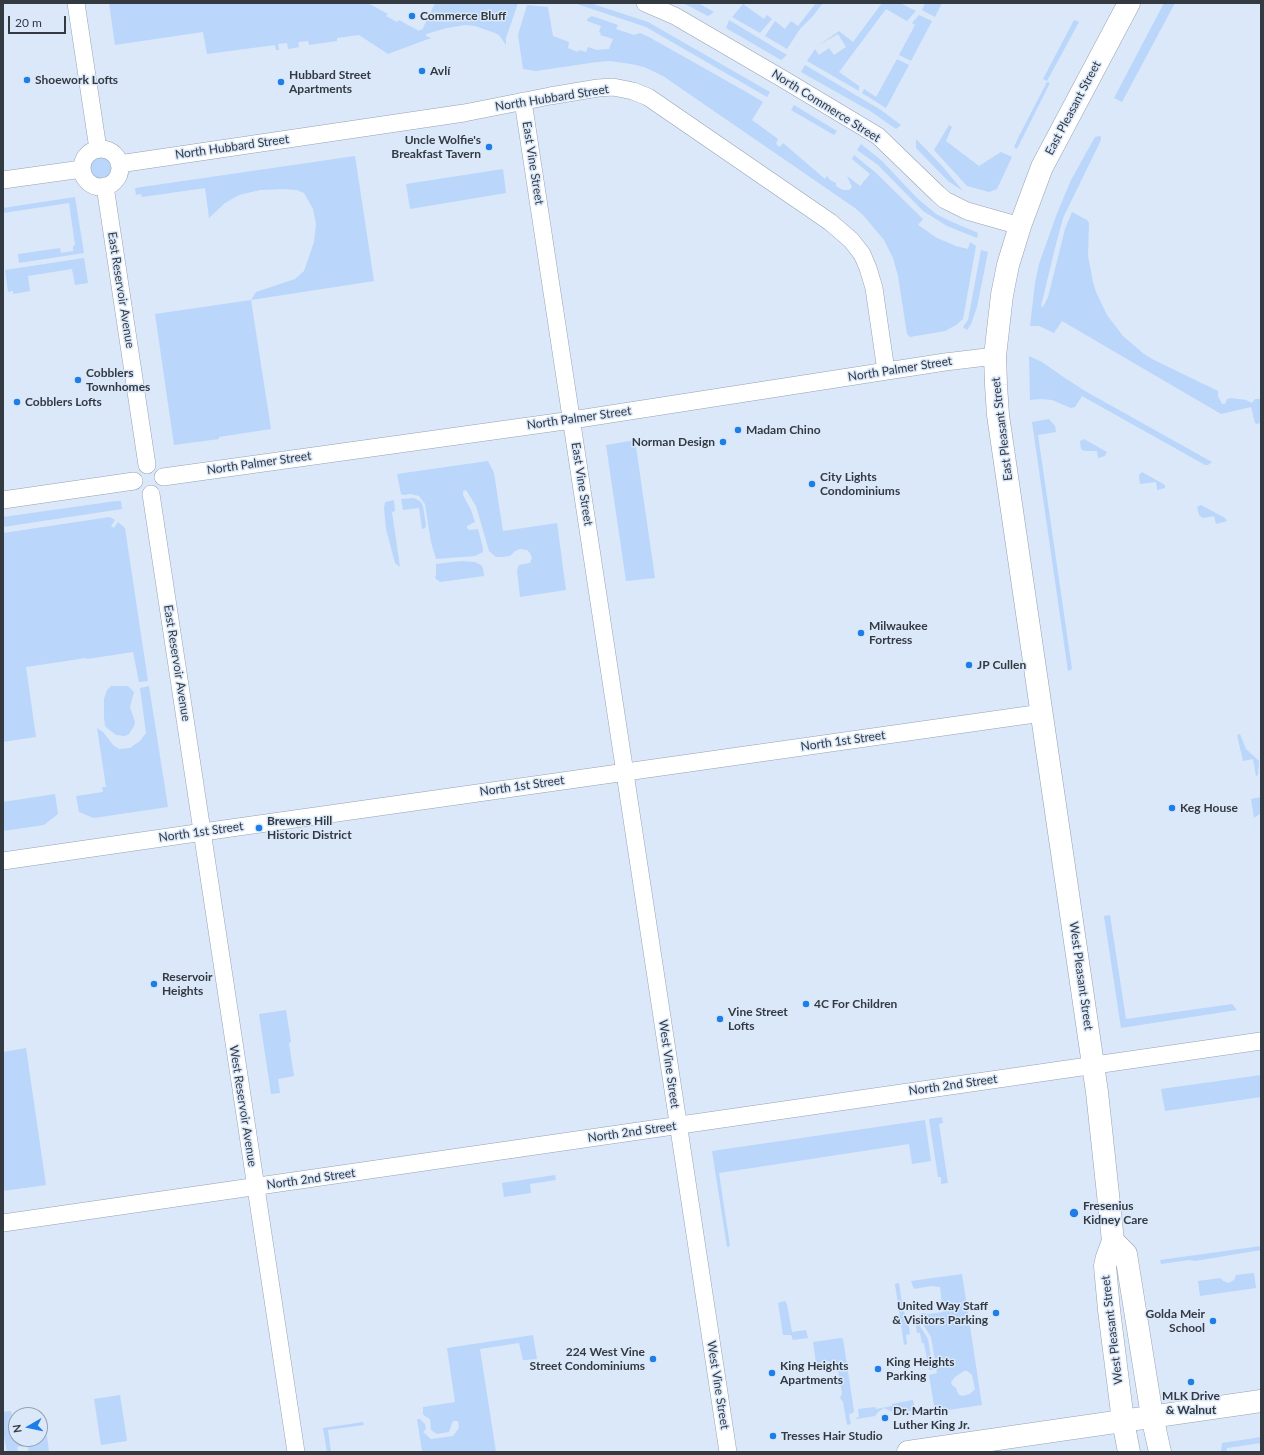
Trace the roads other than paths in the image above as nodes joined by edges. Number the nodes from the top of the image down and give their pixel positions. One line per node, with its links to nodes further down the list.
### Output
1 (76, 3): 5 (street)
2 (645, 3): 10 (street, North Commerce Street)
3 (1129, 3): 10 (street, East Pleasant Street)
4 (523, 101): 6 (street, North Hubbard Street); 12 (street, North Hubbard Street); 13 (street, East Vine Street)
5 (98, 149): 6 (street); 7 (street)
6 (119, 164): 9 (street)
7 (82, 169): 8 (street); 9 (street)
8 (3, 180)
9 (105, 186): 14 (street, East Reservoir Avenue)
10 (1020, 226): 11 (street, East Pleasant Street)
11 (995, 356): 12 (street, North Palmer Street); 19 (street, East Pleasant Street)
12 (886, 371): 13 (street, North Palmer Street)
13 (572, 420): 15 (street, North Palmer Street); 20 (street, East Vine Street)
14 (147, 465): 15 (street); 16 (street)
15 (163, 477): 17 (street)
16 (134, 481): 17 (street); 18 (street)
17 (151, 494): 21 (street, East Reservoir Avenue)
18 (3, 500)
19 (1042, 713): 20 (street, North 1st Street); 24 (street, West Pleasant Street)
20 (625, 771): 21 (street, North 1st Street); 25 (street, West Vine Street)
21 (203, 832): 22 (street, North 1st Street); 26 (street, West Reservoir Avenue)
22 (3, 861)
23 (1261, 1041): 24 (street, North 2nd Street)
24 (1093, 1065): 25 (street, North 2nd Street); 28 (street, West Pleasant Street)
25 (678, 1125): 26 (street, North 2nd Street); 33 (street, West Vine Street)
26 (255, 1187): 27 (street, North 2nd Street); 32 (street, West Reservoir Avenue)
27 (3, 1223)
28 (1113, 1241): 30 (street, West Pleasant Street); 31 (street, West Pleasant Street)
29 (1261, 1401): 30 (street)
30 (1152, 1416): 31 (street); 36 (street, West Pleasant Street)
31 (1123, 1421): 34 (street); 35 (street, West Pleasant Street)
32 (296, 1452)
33 (728, 1452)
34 (908, 1452)
35 (1129, 1452)
36 (1160, 1452)

